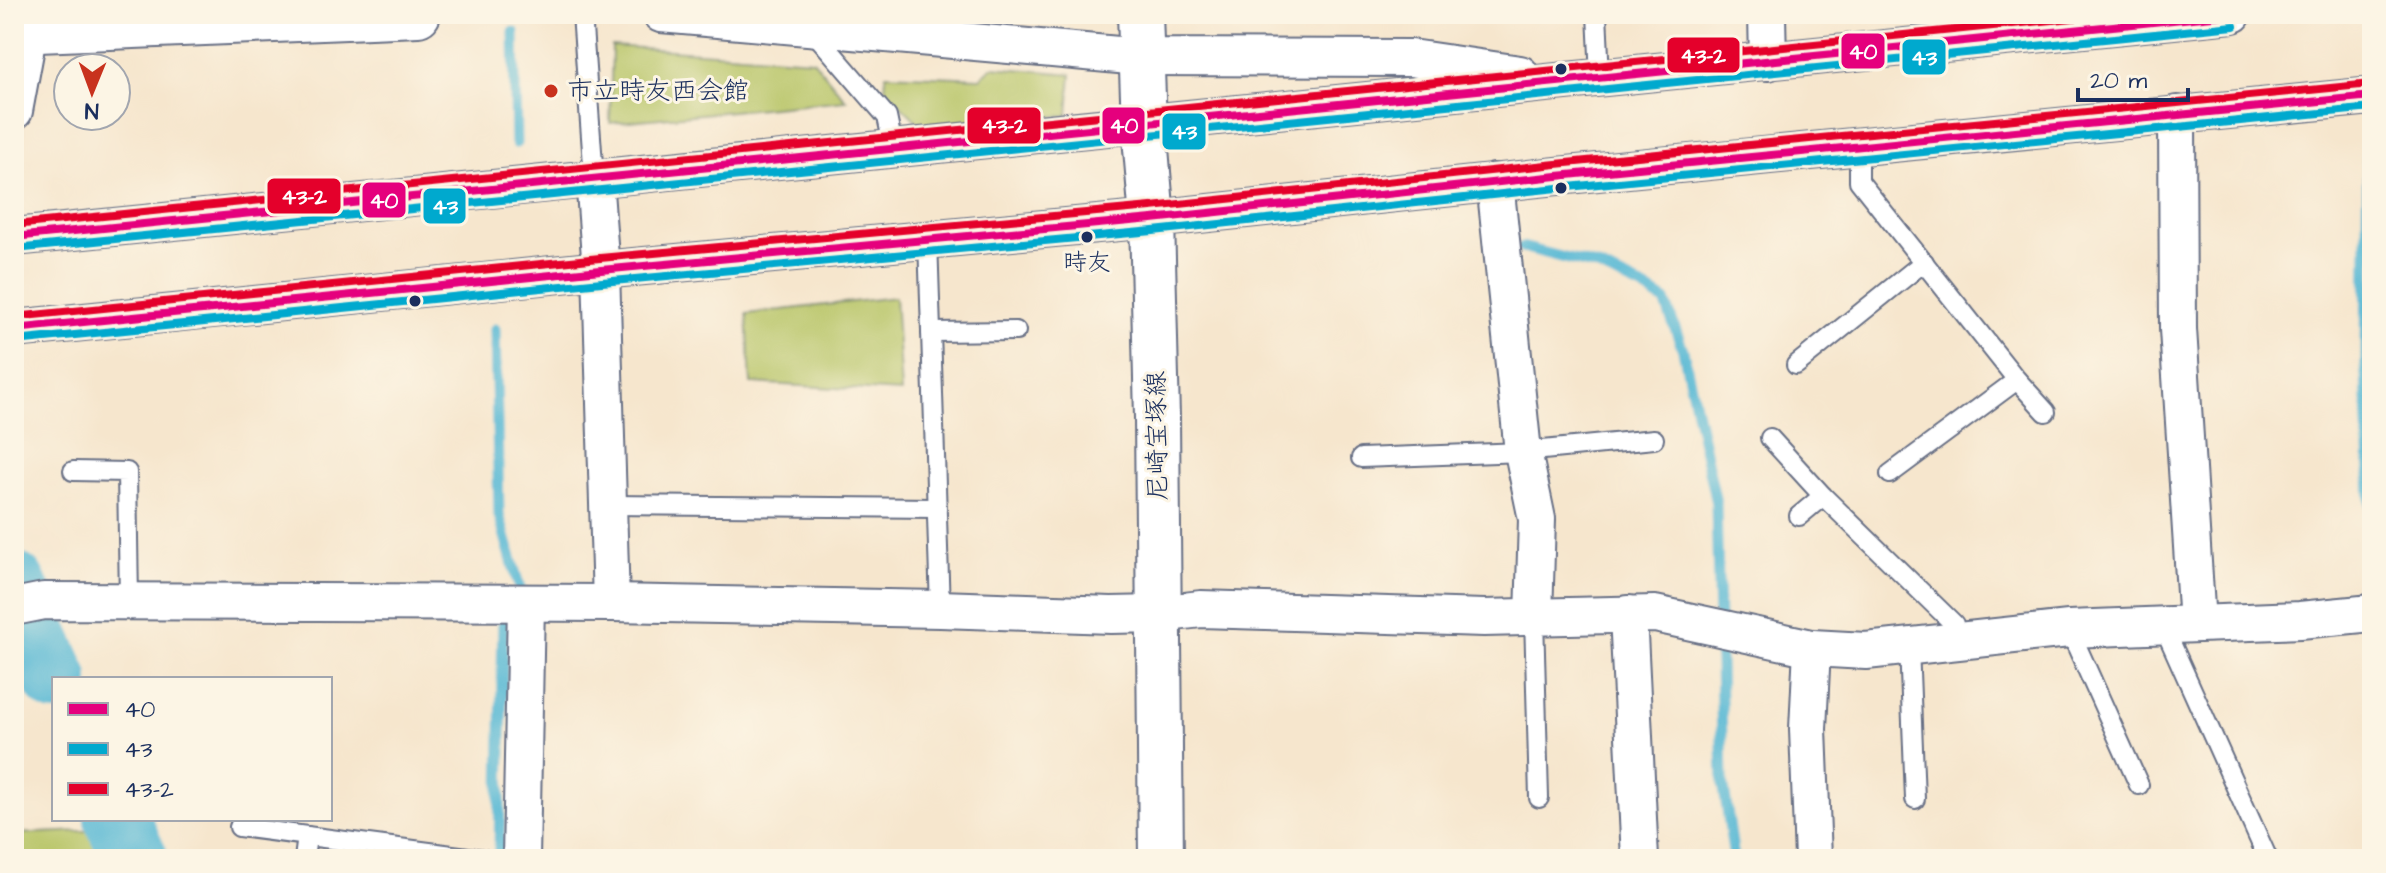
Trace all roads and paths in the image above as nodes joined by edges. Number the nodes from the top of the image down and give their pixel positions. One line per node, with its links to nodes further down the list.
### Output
1 (418, 14): 10 (main road)
2 (582, 14): 22 (lane)
3 (661, 14): 8 (street)
4 (1140, 14): 12 (main road, 尼崎宝塚線)
5 (1597, 14): 14 (lane)
6 (1767, 14): 13 (street)
7 (2233, 14): 9 (street)
8 (809, 21): 11 (street); 21 (lane)
9 (2023, 24): 13 (street)
10 (25, 25): 17 (street)
11 (902, 25): 12 (street)
12 (1141, 57): 15 (street); 19 (main road, 尼崎宝塚線)
13 (1768, 62): 14 (street)
14 (1600, 77): 15 (street)
15 (1561, 82): 19 (street)
16 (2372, 96): 18 (street)
17 (14, 111)
18 (2177, 114): 20 (street); 54 (street)
19 (1144, 125): 21 (street); 24 (main road, 尼崎宝塚線)
20 (1859, 146): 23 (street); 27 (lane)
21 (894, 150): 22 (street)
22 (594, 178): 25 (street); 28 (street)
23 (1495, 182): 24 (street); 37 (street)
24 (1152, 219): 26 (street); 51 (main road, 尼崎宝塚線)
25 (14, 237)
26 (928, 239): 28 (street); 31 (lane)
27 (1924, 262): 32 (lane); 33 (lane)
28 (601, 270): 29 (street); 42 (street)
29 (14, 329)
30 (1016, 331): 31 (lane)
31 (931, 332): 43 (lane)
32 (1796, 365)
33 (2017, 380): 34 (lane); 40 (lane)
34 (2046, 412)
35 (1770, 438): 41 (lane)
36 (1654, 439): 37 (lane)
37 (1523, 452): 38 (lane); 53 (street)
38 (1361, 458)
39 (73, 471): 45 (lane)
40 (1890, 474)
41 (1823, 496): 44 (lane); 56 (lane)
42 (608, 505): 43 (lane); 47 (street)
43 (937, 508): 49 (lane)
44 (1799, 516)
45 (129, 601): 46 (street); 48 (street)
46 (526, 603): 47 (street); 66 (street)
47 (611, 603): 49 (street)
48 (14, 607)
49 (940, 609): 51 (street)
50 (2372, 613): 54 (street)
51 (1158, 614): 53 (street); 67 (main road, 尼崎宝塚線)
52 (1628, 614): 53 (street); 58 (street); 68 (street)
53 (1534, 617): 60 (lane)
54 (2180, 624): 55 (street); 70 (lane)
55 (2069, 629): 56 (street); 59 (lane)
56 (1956, 642): 57 (street)
57 (1909, 646): 58 (street); 61 (lane)
58 (1812, 648): 69 (street)
59 (2139, 785)
60 (1539, 798)
61 (1915, 799)
62 (239, 827): 63 (lane)
63 (307, 836): 64 (lane); 65 (lane)
64 (304, 859)
65 (483, 859)
66 (521, 859)
67 (1161, 859)
68 (1640, 859)
69 (1813, 859)
70 (2268, 859)

